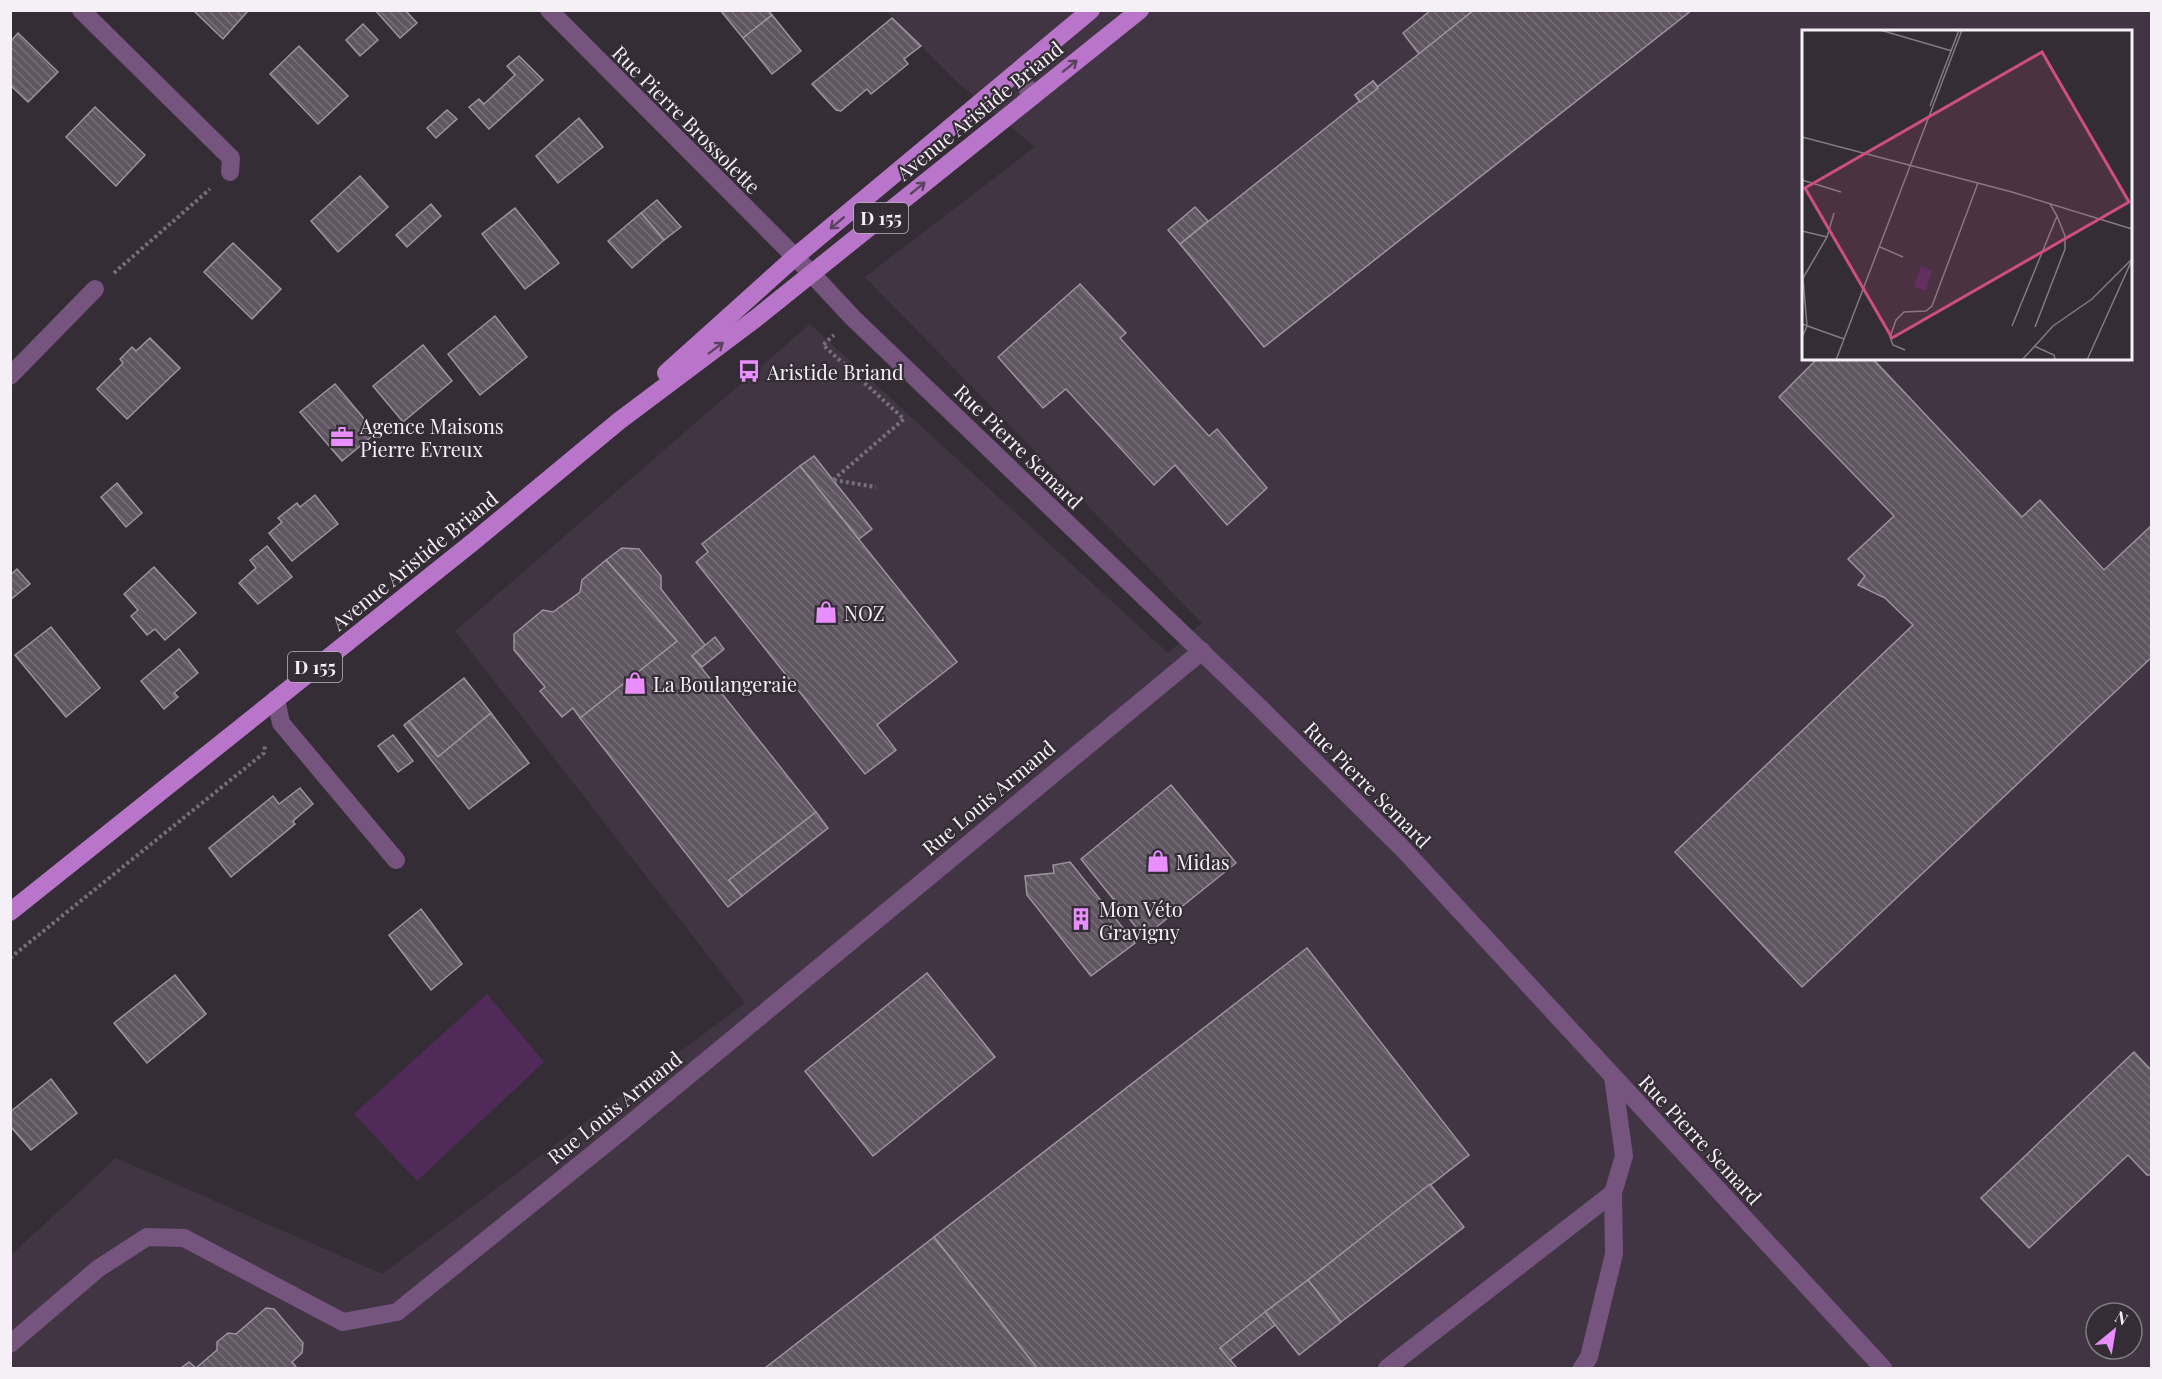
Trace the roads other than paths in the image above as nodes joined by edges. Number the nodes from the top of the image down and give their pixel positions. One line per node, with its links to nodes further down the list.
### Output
1 (81, 10): 7 (street)
2 (549, 10): 8 (street, Rue Pierre Brossolette)
3 (1091, 10): 5 (main road, Avenue Aristide Briand / D 155)
4 (1140, 10): 6 (main road, Avenue Aristide Briand / D 155, one-way to 4)
5 (1016, 74): 6 (street); 8 (main road, Avenue Aristide Briand / D 155, one-way to 8)
6 (1033, 96): 9 (main road, Avenue Aristide Briand / D 155, one-way to 6)
7 (230, 171)
8 (795, 257): 9 (street, Rue Pierre Semard); 12 (main road, Avenue Aristide Briand / D 155)
9 (811, 273): 12 (main road, Avenue Aristide Briand / D 155, one-way to 9); 13 (street, Rue Pierre Semard)
10 (95, 289): 11 (street)
11 (10, 376)
12 (619, 421): 14 (main road, Avenue Aristide Briand / D 155)
13 (1202, 651): 17 (street, Rue Pierre Semard); 19 (street, Rue Louis Armand)
14 (276, 699): 15 (street); 16 (main road, Avenue Aristide Briand / D 155)
15 (396, 860)
16 (10, 912)
17 (1613, 1077): 18 (street); 22 (street, Rue Pierre Semard)
18 (1613, 1193): 20 (street); 21 (street)
19 (10, 1344)
20 (1387, 1368)
21 (1582, 1368)
22 (1883, 1368)

